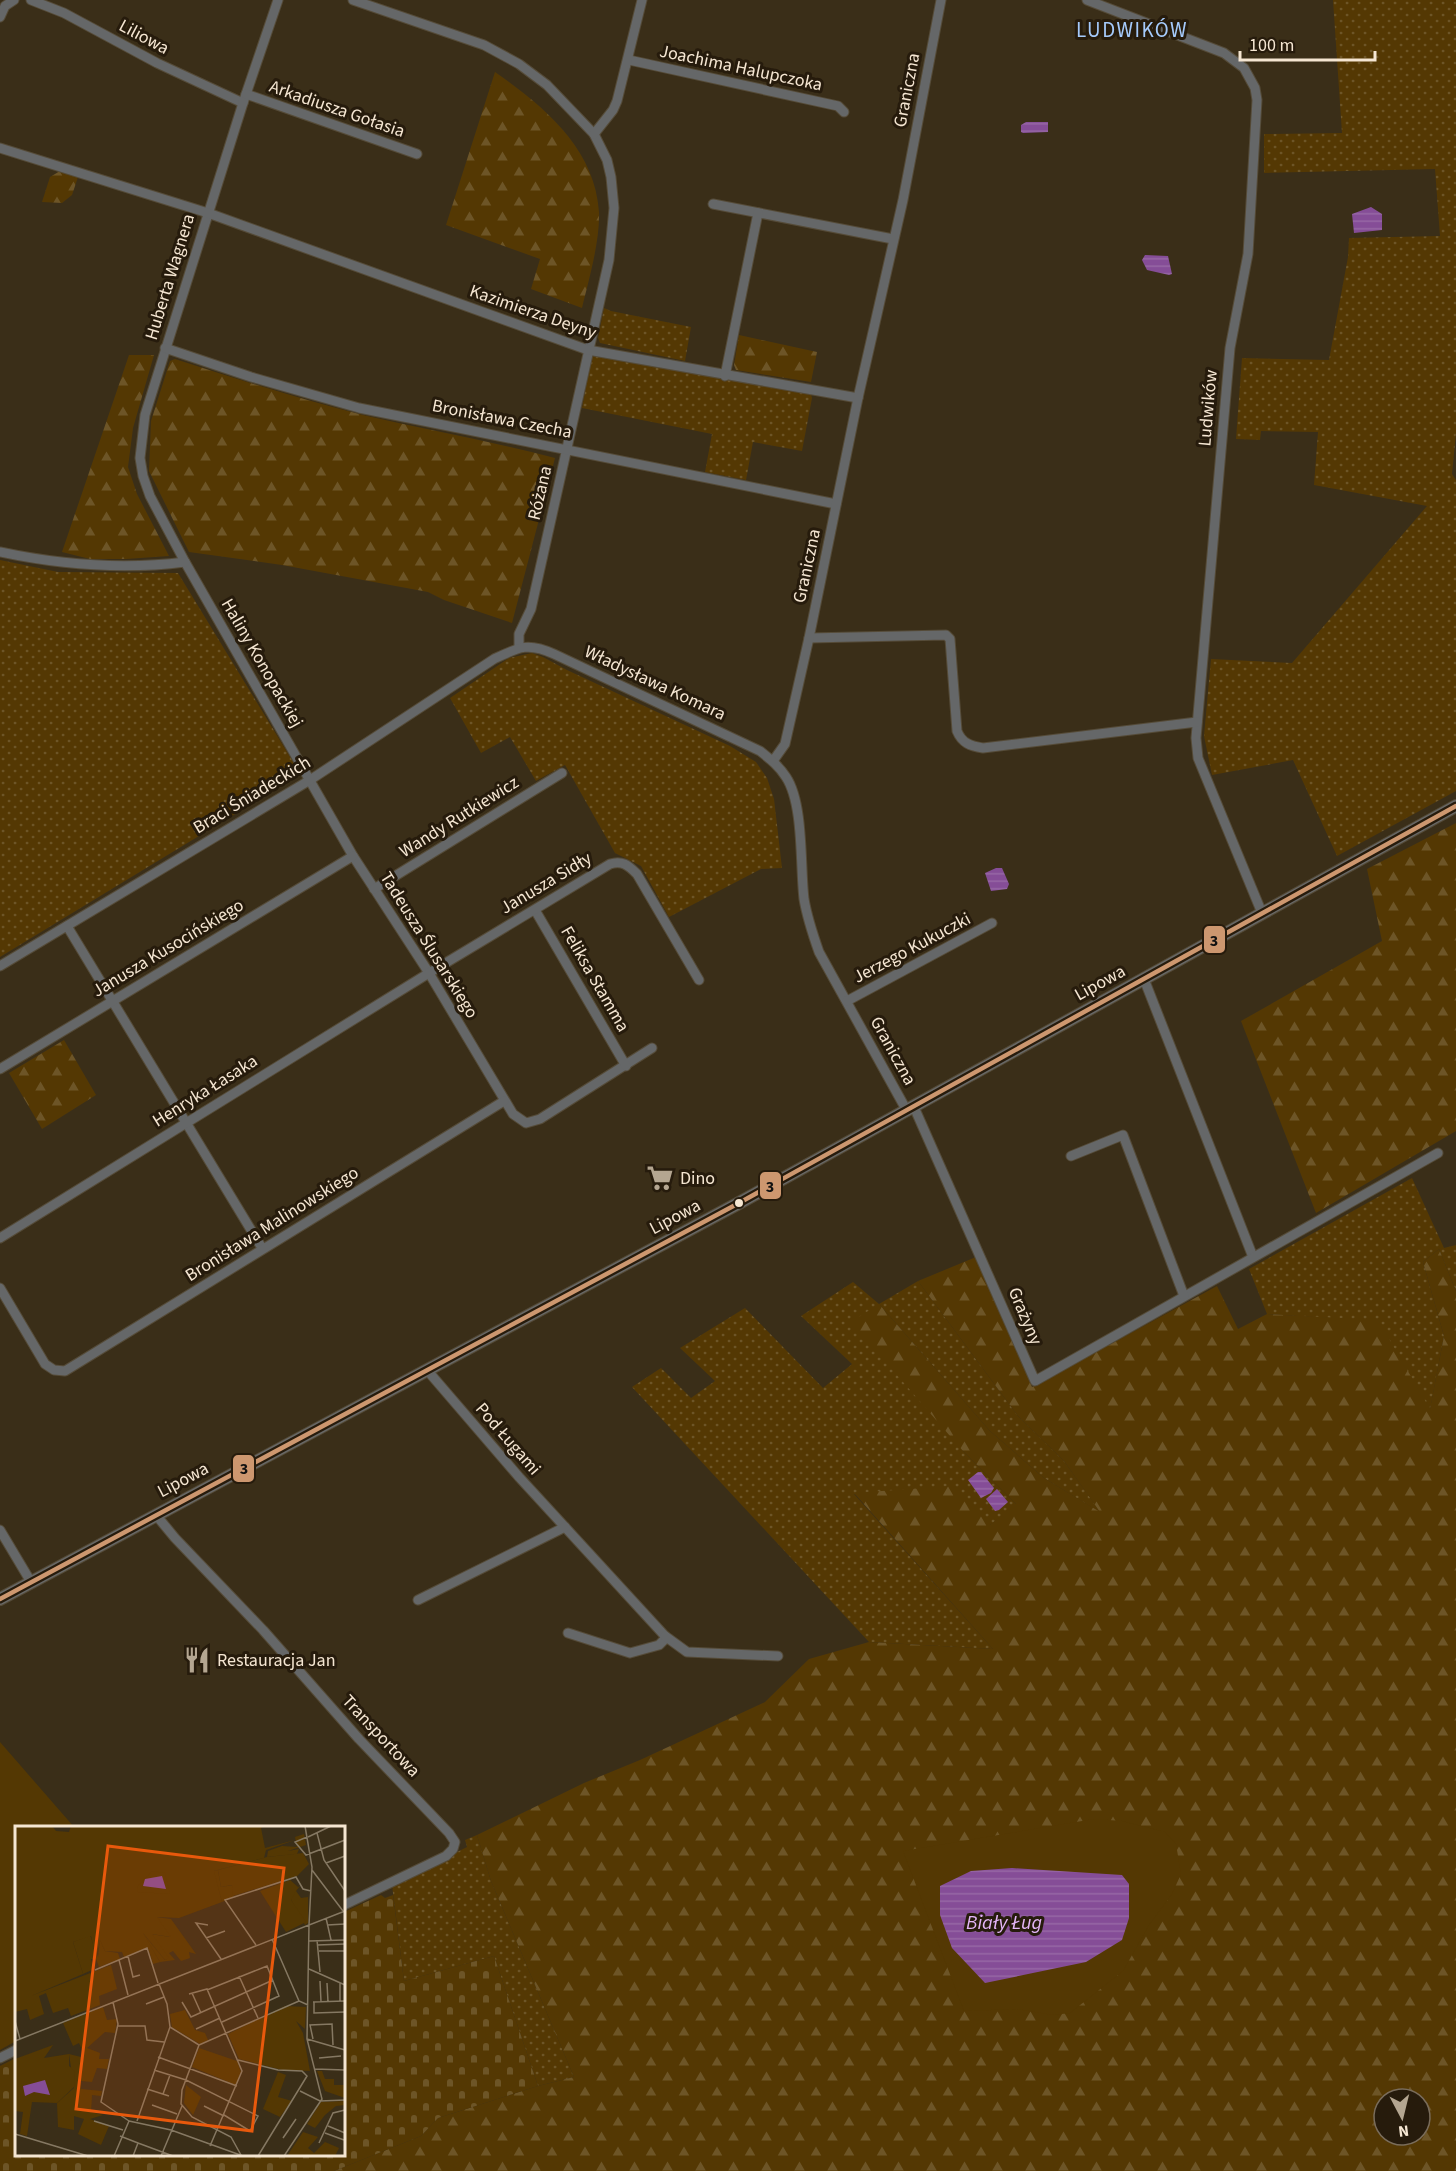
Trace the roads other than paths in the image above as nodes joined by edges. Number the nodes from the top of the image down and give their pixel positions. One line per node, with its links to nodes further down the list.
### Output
1 (14, 0): 8 (street)
2 (31, 0): 10 (street, Liliowa)
3 (278, 0): 10 (street, Huberta Wagnera)
4 (353, 0): 12 (street, Różana)
5 (642, 0): 9 (street)
6 (941, 0): 18 (street, Graniczna)
7 (1087, 0): 29 (street, Ludwików)
8 (0, 17)
9 (629, 60): 11 (street, Joachima Halupczoka); 12 (street)
10 (244, 99): 14 (street, Arkadiusza Gołasia); 16 (street, Huberta Wagnera)
11 (844, 112)
12 (594, 134): 20 (street, Różana)
13 (0, 148): 16 (street)
14 (417, 154)
15 (713, 204): 17 (street)
16 (208, 213): 19 (street, Huberta Wagnera); 20 (street, Kazimierza Deyny)
17 (758, 213): 18 (street); 21 (street)
18 (893, 239): 22 (street, Graniczna)
19 (165, 348): 23 (street, Bronisława Czecha); 26 (street, Huberta Wagnera)
20 (588, 350): 21 (street, Kazimierza Deyny); 23 (street, Różana)
21 (725, 375): 22 (street, Kazimierza Deyny)
22 (858, 398): 24 (street, Graniczna)
23 (567, 449): 24 (street, Bronisława Czecha); 28 (street, Różana)
24 (836, 504): 27 (street, Graniczna)
25 (0, 552): 26 (street)
26 (184, 562): 32 (street, Haliny Konopackiej)
27 (808, 638): 29 (street); 30 (street, Graniczna)
28 (519, 647): 30 (street, Władysława Komara); 32 (street, Braci Śniadeckich)
29 (1197, 722): 37 (street, Ludwików)
30 (773, 761): 45 (street, Graniczna)
31 (562, 773): 35 (street, Wandy Rutkiewicz)
32 (310, 780): 34 (street, Tadeusza Ślusarskiego); 39 (street, Braci Śniadeckich)
33 (1456, 806): 37 (main road, Lipowa)
34 (353, 856): 35 (street, Tadeusza Ślusarskiego); 44 (street, Janusza Kusocińskiego)
35 (374, 889): 41 (street, Tadeusza Ślusarskiego)
36 (535, 910): 41 (street, Janusza Sidły); 43 (street, Janusza Sidły); 47 (street, Feliksa Stamma)
37 (1262, 913): 42 (main road, Lipowa)
38 (992, 923): 45 (street, Jerzego Kukuczki)
39 (67, 926): 40 (street, Braci Śniadeckich); 44 (street)
40 (0, 966)
41 (429, 973): 49 (street, Tadeusza Ślusarskiego); 51 (street, Henryka Łasaka)
42 (1144, 979): 50 (main road, Lipowa); 56 (street)
43 (699, 980)
44 (111, 1001): 48 (street, Janusza Kusocińskiego); 51 (street)
45 (847, 1001): 50 (street, Graniczna)
46 (652, 1048): 47 (street)
47 (626, 1066): 49 (street, Tadeusza Ślusarskiego)
48 (0, 1069)
49 (504, 1101): 55 (street, Bronisława Malinowskiego)
50 (911, 1109): 58 (street, Grażyny); 59 (main road, Lipowa)
51 (186, 1122): 54 (street, Henryka Łasaka); 55 (street)
52 (1438, 1153): 56 (street, Grażyny)
53 (1071, 1156): 58 (street)
54 (0, 1238)
55 (262, 1248): 57 (street, Bronisława Malinowskiego)
56 (1253, 1257): 58 (street, Grażyny)
57 (0, 1288)
58 (1184, 1296)
59 (427, 1370): 60 (main road, Lipowa); 61 (street, Pod Ługami)
60 (156, 1515): 63 (main road, Lipowa); 69 (street, Transportowa)
61 (565, 1527): 65 (street); 67 (street, Pod Ługami)
62 (0, 1530): 63 (street)
63 (31, 1582): 64 (main road, Lipowa)
64 (0, 1599)
65 (418, 1600)
66 (568, 1634): 67 (street)
67 (665, 1636): 68 (street, Pod Ługami)
68 (778, 1656)
69 (345, 1905)
70 (15, 2050): 71 (street)
71 (0, 2058)

